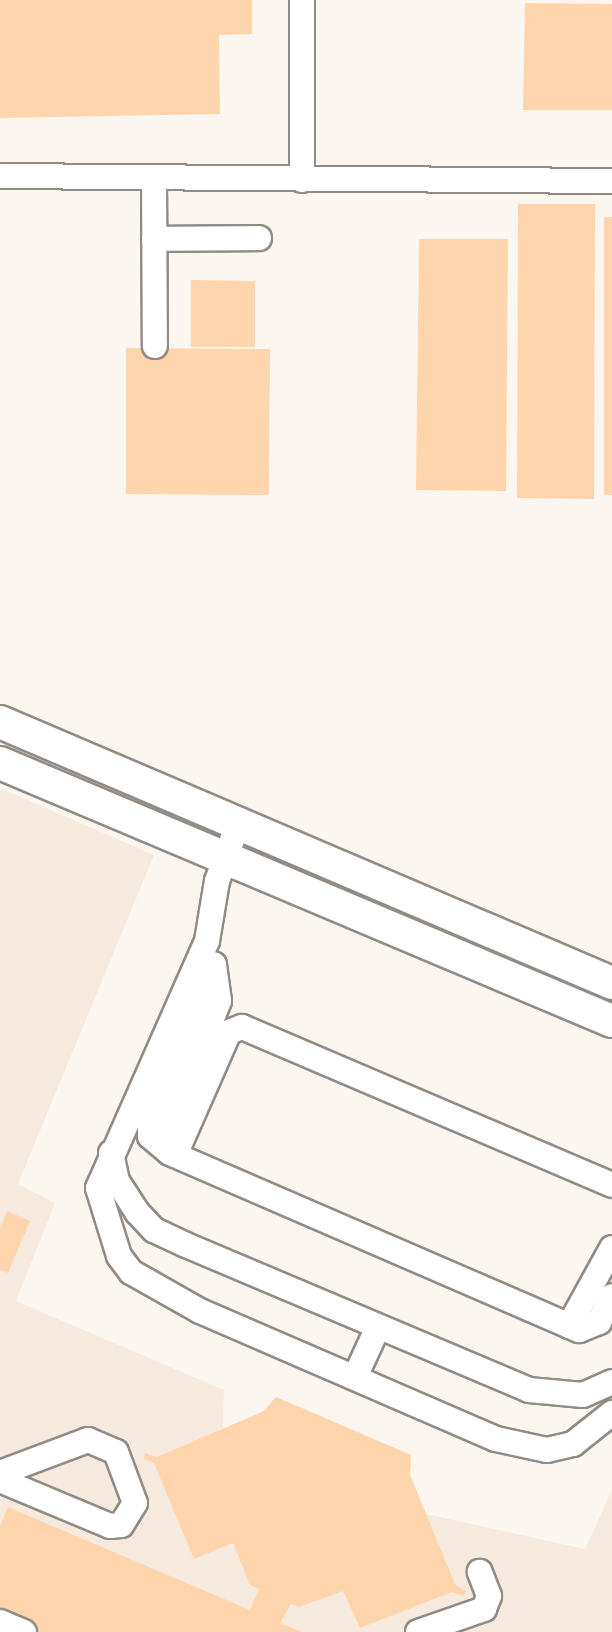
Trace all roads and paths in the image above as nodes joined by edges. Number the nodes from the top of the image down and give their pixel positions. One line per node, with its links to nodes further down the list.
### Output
1 (302, 0): 4 (lane)
2 (0, 176): 3 (lane)
3 (154, 179): 4 (lane); 7 (lane)
4 (302, 180): 5 (lane)
5 (612, 181)
6 (259, 238): 7 (lane)
7 (154, 239): 8 (lane)
8 (155, 346)
9 (0, 722): 11 (main road)
10 (0, 764): 12 (main road)
11 (239, 821): 12 (lane); 14 (main road)
12 (225, 860): 13 (lane); 15 (main road)
13 (207, 941): 16 (lane); 17 (lane)
14 (612, 983)
15 (612, 1020)
16 (111, 1153): 22 (lane); 23 (lane)
17 (172, 1154): 18 (lane); 21 (lane)
18 (612, 1185)
19 (612, 1248): 21 (lane)
20 (612, 1296): 21 (lane)
21 (569, 1326)
22 (378, 1327): 23 (lane); 24 (lane)
23 (355, 1377): 25 (lane)
24 (612, 1382)
25 (612, 1413)
26 (0, 1473): 27 (lane)
27 (0, 1480)
28 (480, 1572): 31 (lane)
29 (0, 1622): 30 (lane)
30 (24, 1632)
31 (418, 1632)

